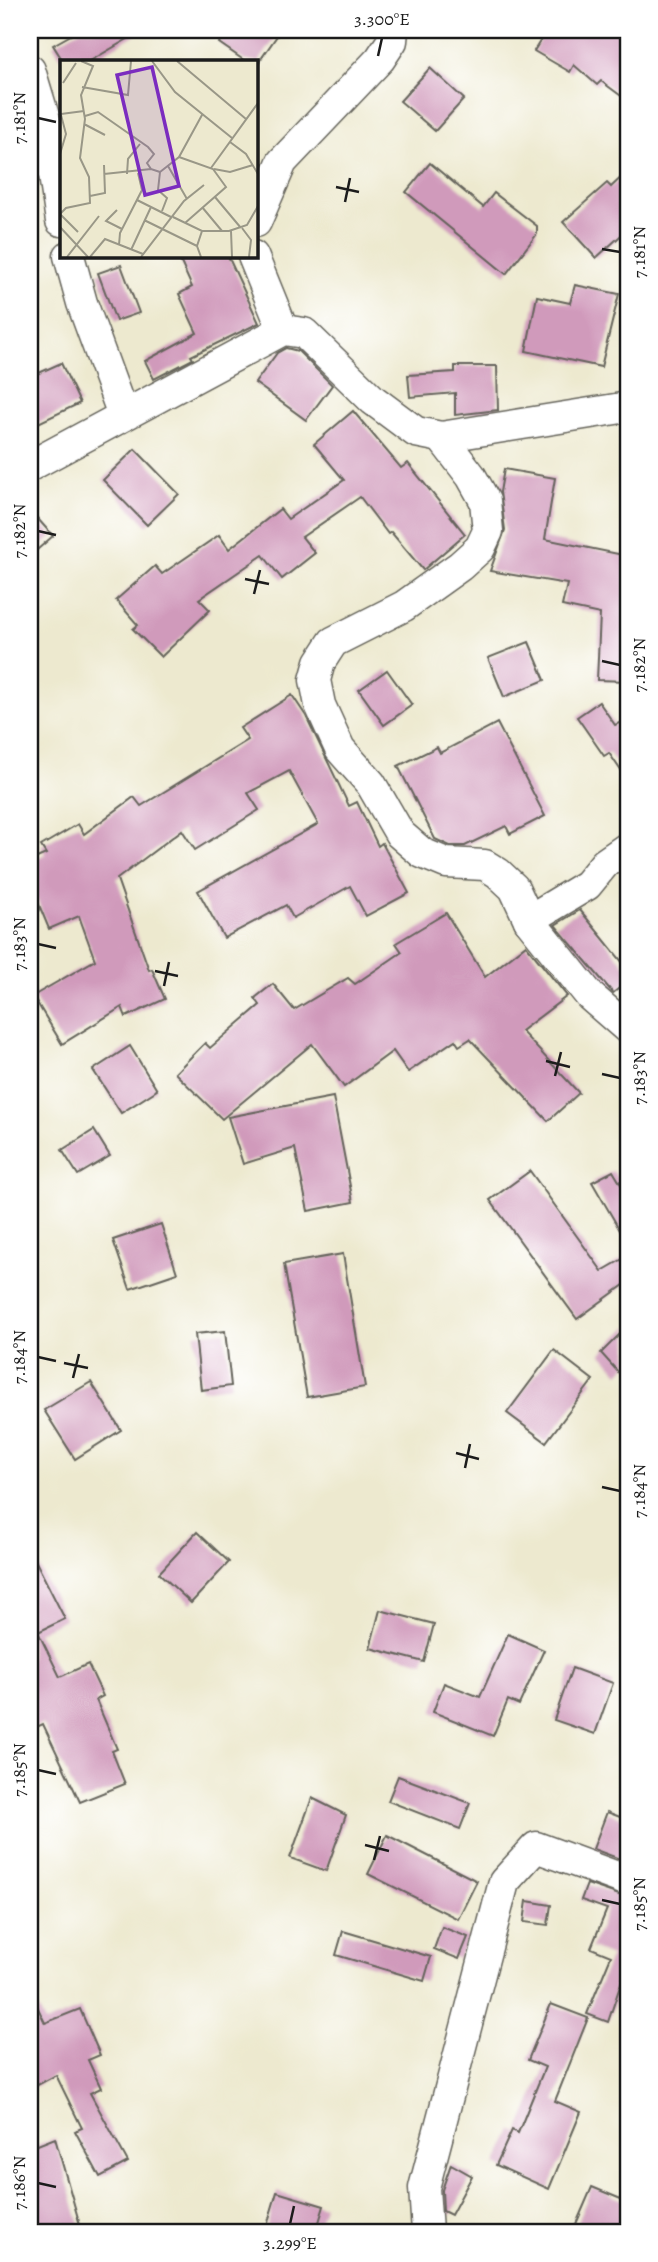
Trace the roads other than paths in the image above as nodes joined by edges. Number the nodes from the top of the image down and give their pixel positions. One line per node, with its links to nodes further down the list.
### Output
1 (393, 30): 4 (street)
2 (30, 70): 3 (street)
3 (60, 214)
4 (257, 220)
5 (69, 257): 9 (street)
6 (253, 257): 7 (street)
7 (283, 330): 9 (street); 10 (street)
8 (628, 407): 10 (street)
9 (123, 415): 11 (street)
10 (441, 438): 13 (street)
11 (30, 466)
12 (628, 847): 13 (street)
13 (529, 920): 14 (street)
14 (628, 1029)
15 (628, 1881): 16 (street)
16 (427, 2232)

